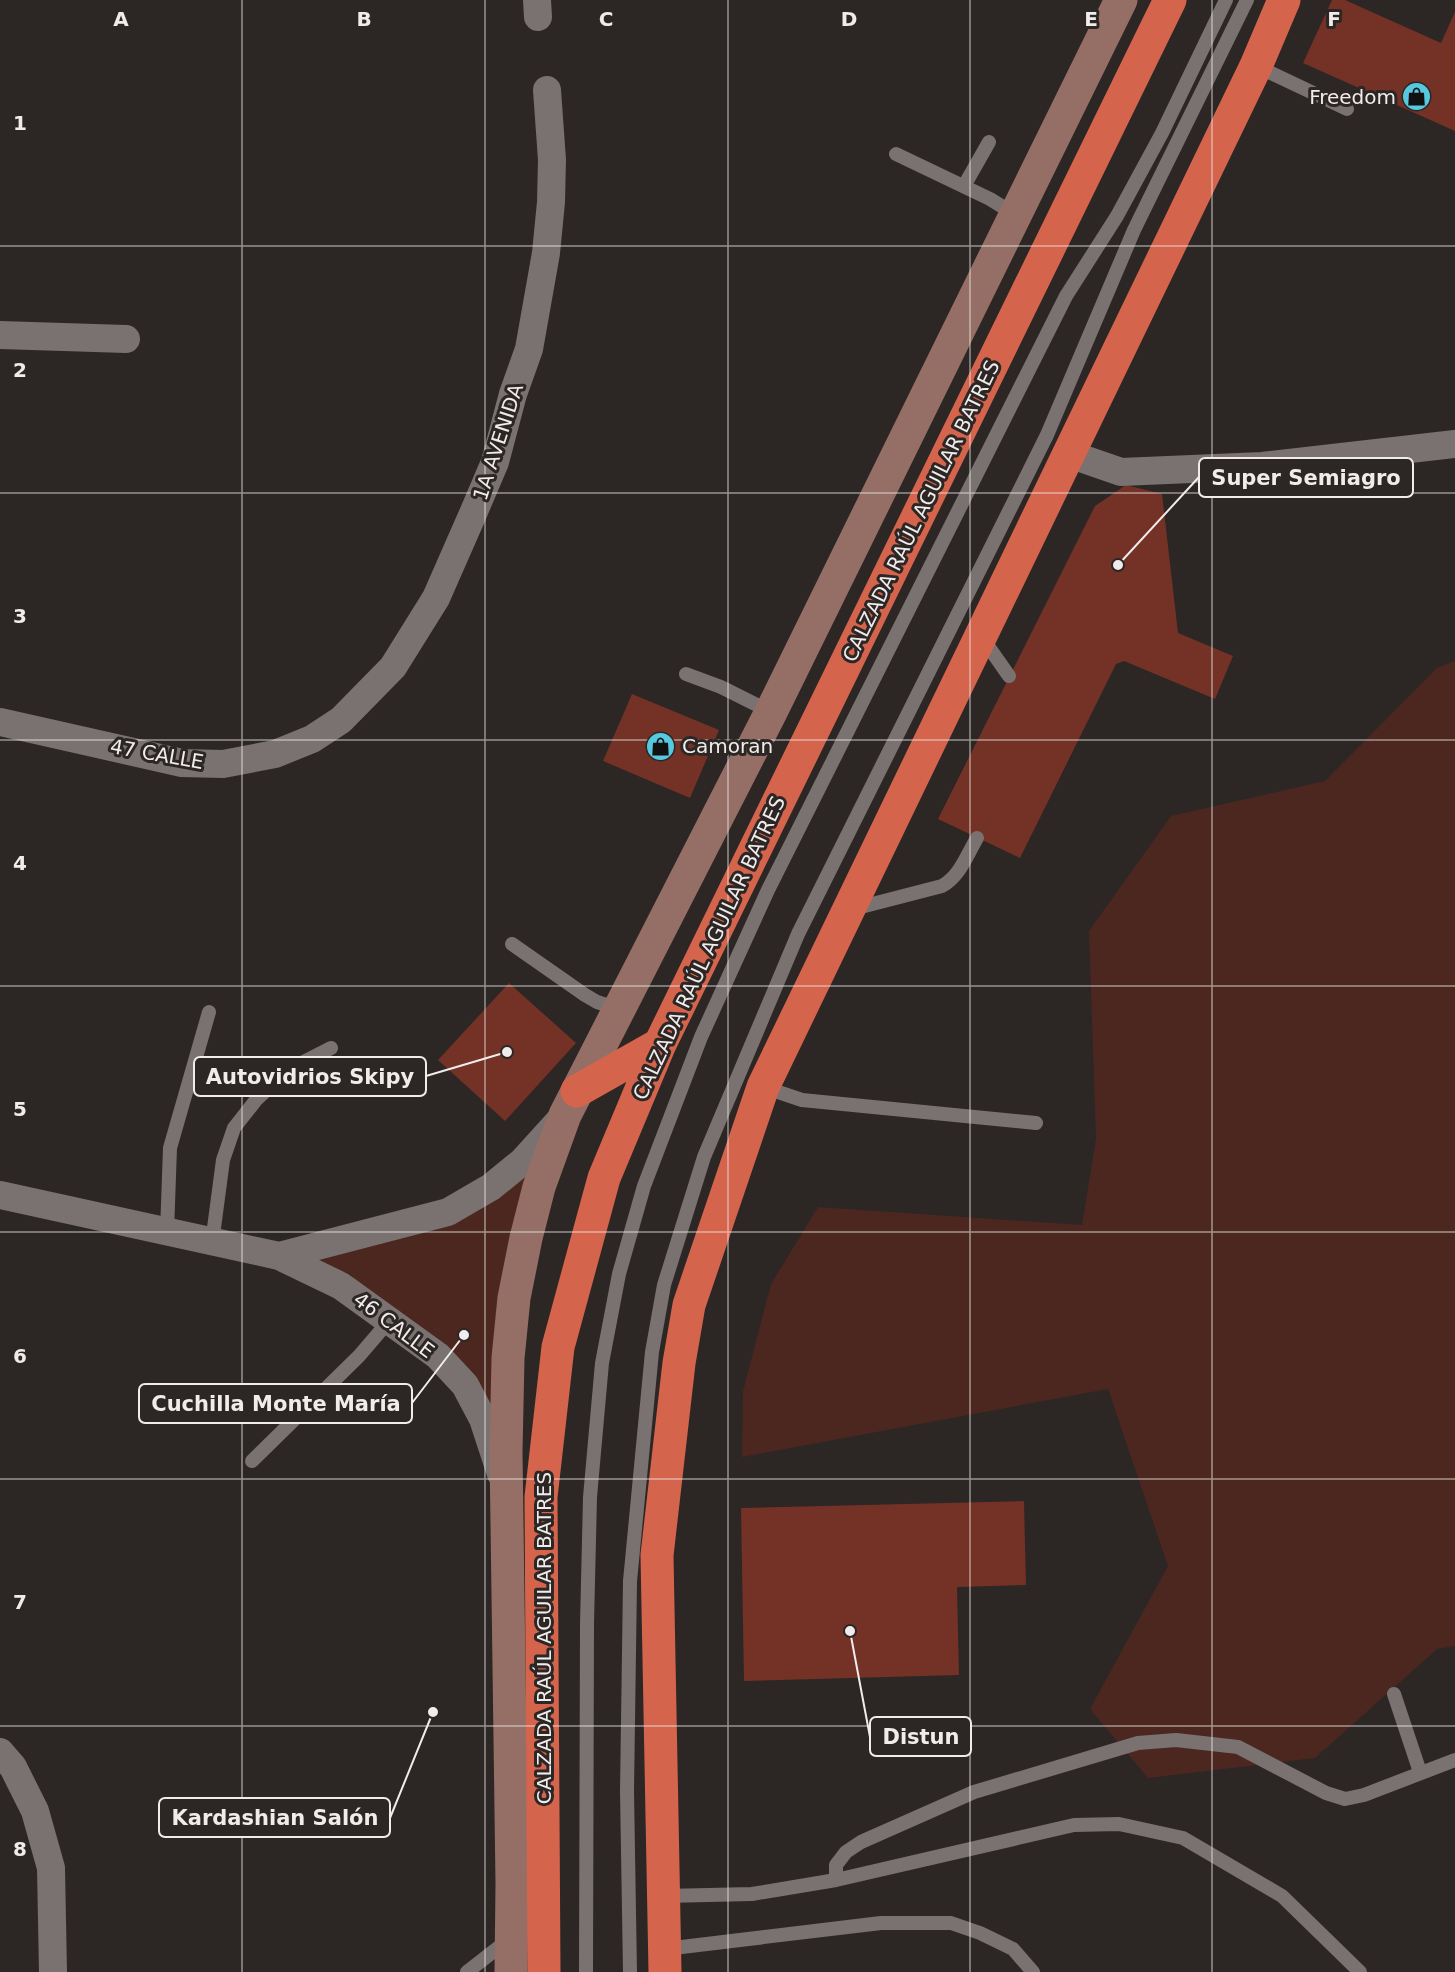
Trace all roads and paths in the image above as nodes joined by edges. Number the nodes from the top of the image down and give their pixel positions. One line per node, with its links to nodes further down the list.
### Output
1 (1170, 0): 28 (highway, CALZADA RAÚL AGUILAR BATRES)
2 (1226, 0): 52 (lane)
3 (1247, 0): 53 (lane)
4 (1284, 0): 6 (highway)
5 (1118, 3): 12 (street)
6 (1256, 66): 8 (lane); 16 (highway)
7 (547, 90): 22 (street, 1A AVENIDA)
8 (1347, 109)
9 (989, 141): 11 (lane)
10 (896, 154): 11 (lane)
11 (964, 186): 12 (lane)
12 (1016, 215): 20 (street)
13 (0, 335): 14 (street)
14 (126, 339)
15 (1455, 444): 16 (street)
16 (1068, 454): 17 (highway)
17 (981, 636): 19 (lane); 24 (highway)
18 (686, 674): 20 (lane)
19 (1009, 676)
20 (771, 712): 26 (street)
21 (0, 722): 22 (street, 47 CALLE)
22 (312, 739)
23 (977, 838): 24 (lane)
24 (848, 910): 30 (highway)
25 (512, 944): 26 (lane)
26 (619, 1010): 31 (street)
27 (209, 1012): 34 (lane)
28 (660, 1044): 31 (highway); 51 (highway, CALZADA RAÚL AGUILAR BATRES)
29 (331, 1048): 35 (lane)
30 (763, 1086): 32 (lane); 45 (highway)
31 (571, 1103): 36 (street, 46 CALLE); 39 (street)
32 (1036, 1123)
33 (0, 1195): 34 (street, 46 CALLE)
34 (167, 1232): 35 (street, 46 CALLE)
35 (212, 1243): 36 (street, 46 CALLE)
36 (279, 1256): 37 (street, 46 CALLE)
37 (389, 1321): 38 (lane); 39 (street, 46 CALLE)
38 (252, 1461)
39 (507, 1490): 46 (street)
40 (1394, 1694): 43 (lane)
41 (7, 1760): 48 (street)
42 (1455, 1760): 43 (lane)
43 (1420, 1772): 44 (lane)
44 (836, 1880): 45 (lane); 55 (lane)
45 (665, 1896): 47 (highway)
46 (512, 1937): 49 (lane); 50 (street)
47 (665, 1960): 54 (lane)
48 (53, 1972)
49 (467, 1972)
50 (511, 1972)
51 (544, 1972)
52 (586, 1972)
53 (630, 1972)
54 (1033, 1972)
55 (1360, 1972)

